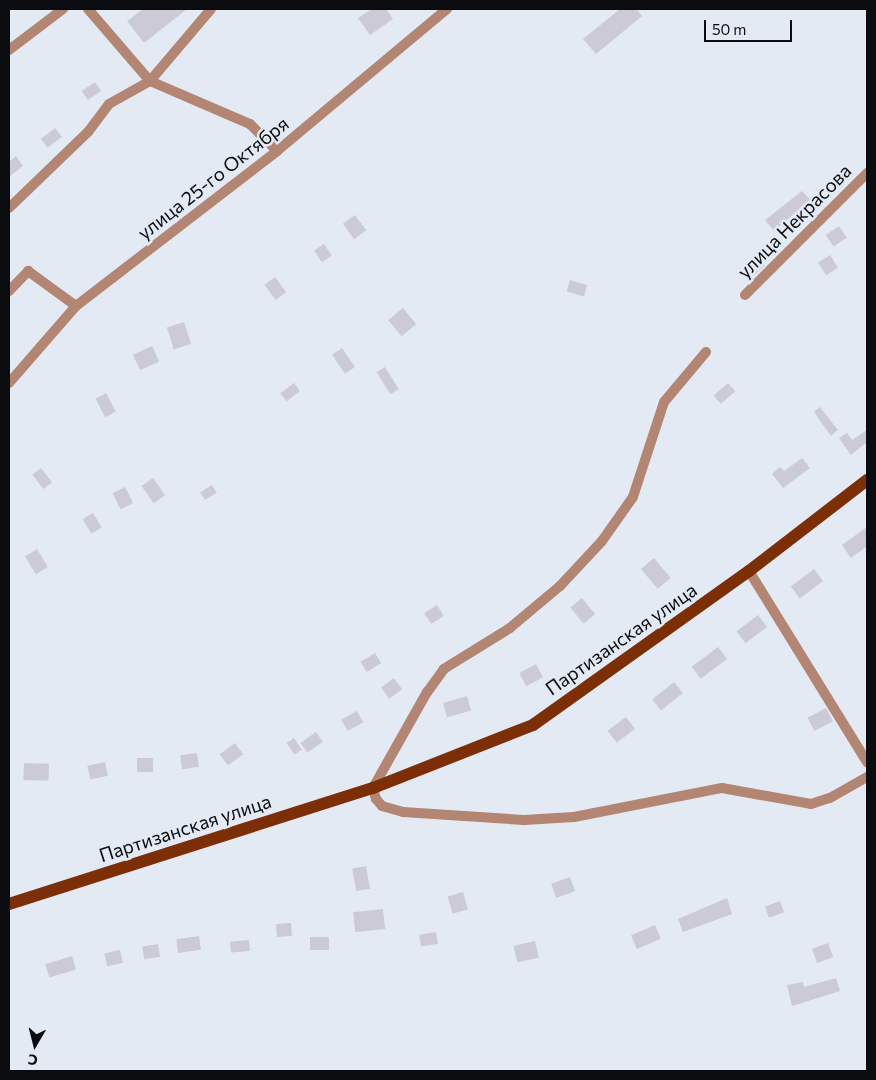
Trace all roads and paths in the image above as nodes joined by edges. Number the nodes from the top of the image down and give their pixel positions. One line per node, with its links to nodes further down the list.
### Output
1 (63, 9): 5 (street)
2 (88, 9): 6 (street)
3 (211, 9): 6 (street)
4 (447, 9): 7 (street, улица 25-го Октября)
5 (9, 50)
6 (150, 81): 7 (street); 9 (street)
7 (277, 151): 12 (street, улица 25-го Октября)
8 (867, 173): 11 (street, улица Некрасова)
9 (9, 208)
10 (9, 290): 12 (street)
11 (745, 295)
12 (76, 306): 14 (street, улица 25-го Октября)
13 (706, 352): 19 (street)
14 (9, 383)
15 (867, 480): 16 (main road, Партизанская улица)
16 (749, 571): 17 (street); 19 (main road, Партизанская улица)
17 (867, 762)
18 (867, 777): 19 (street)
19 (374, 788): 20 (main road, Партизанская улица)
20 (9, 904)

